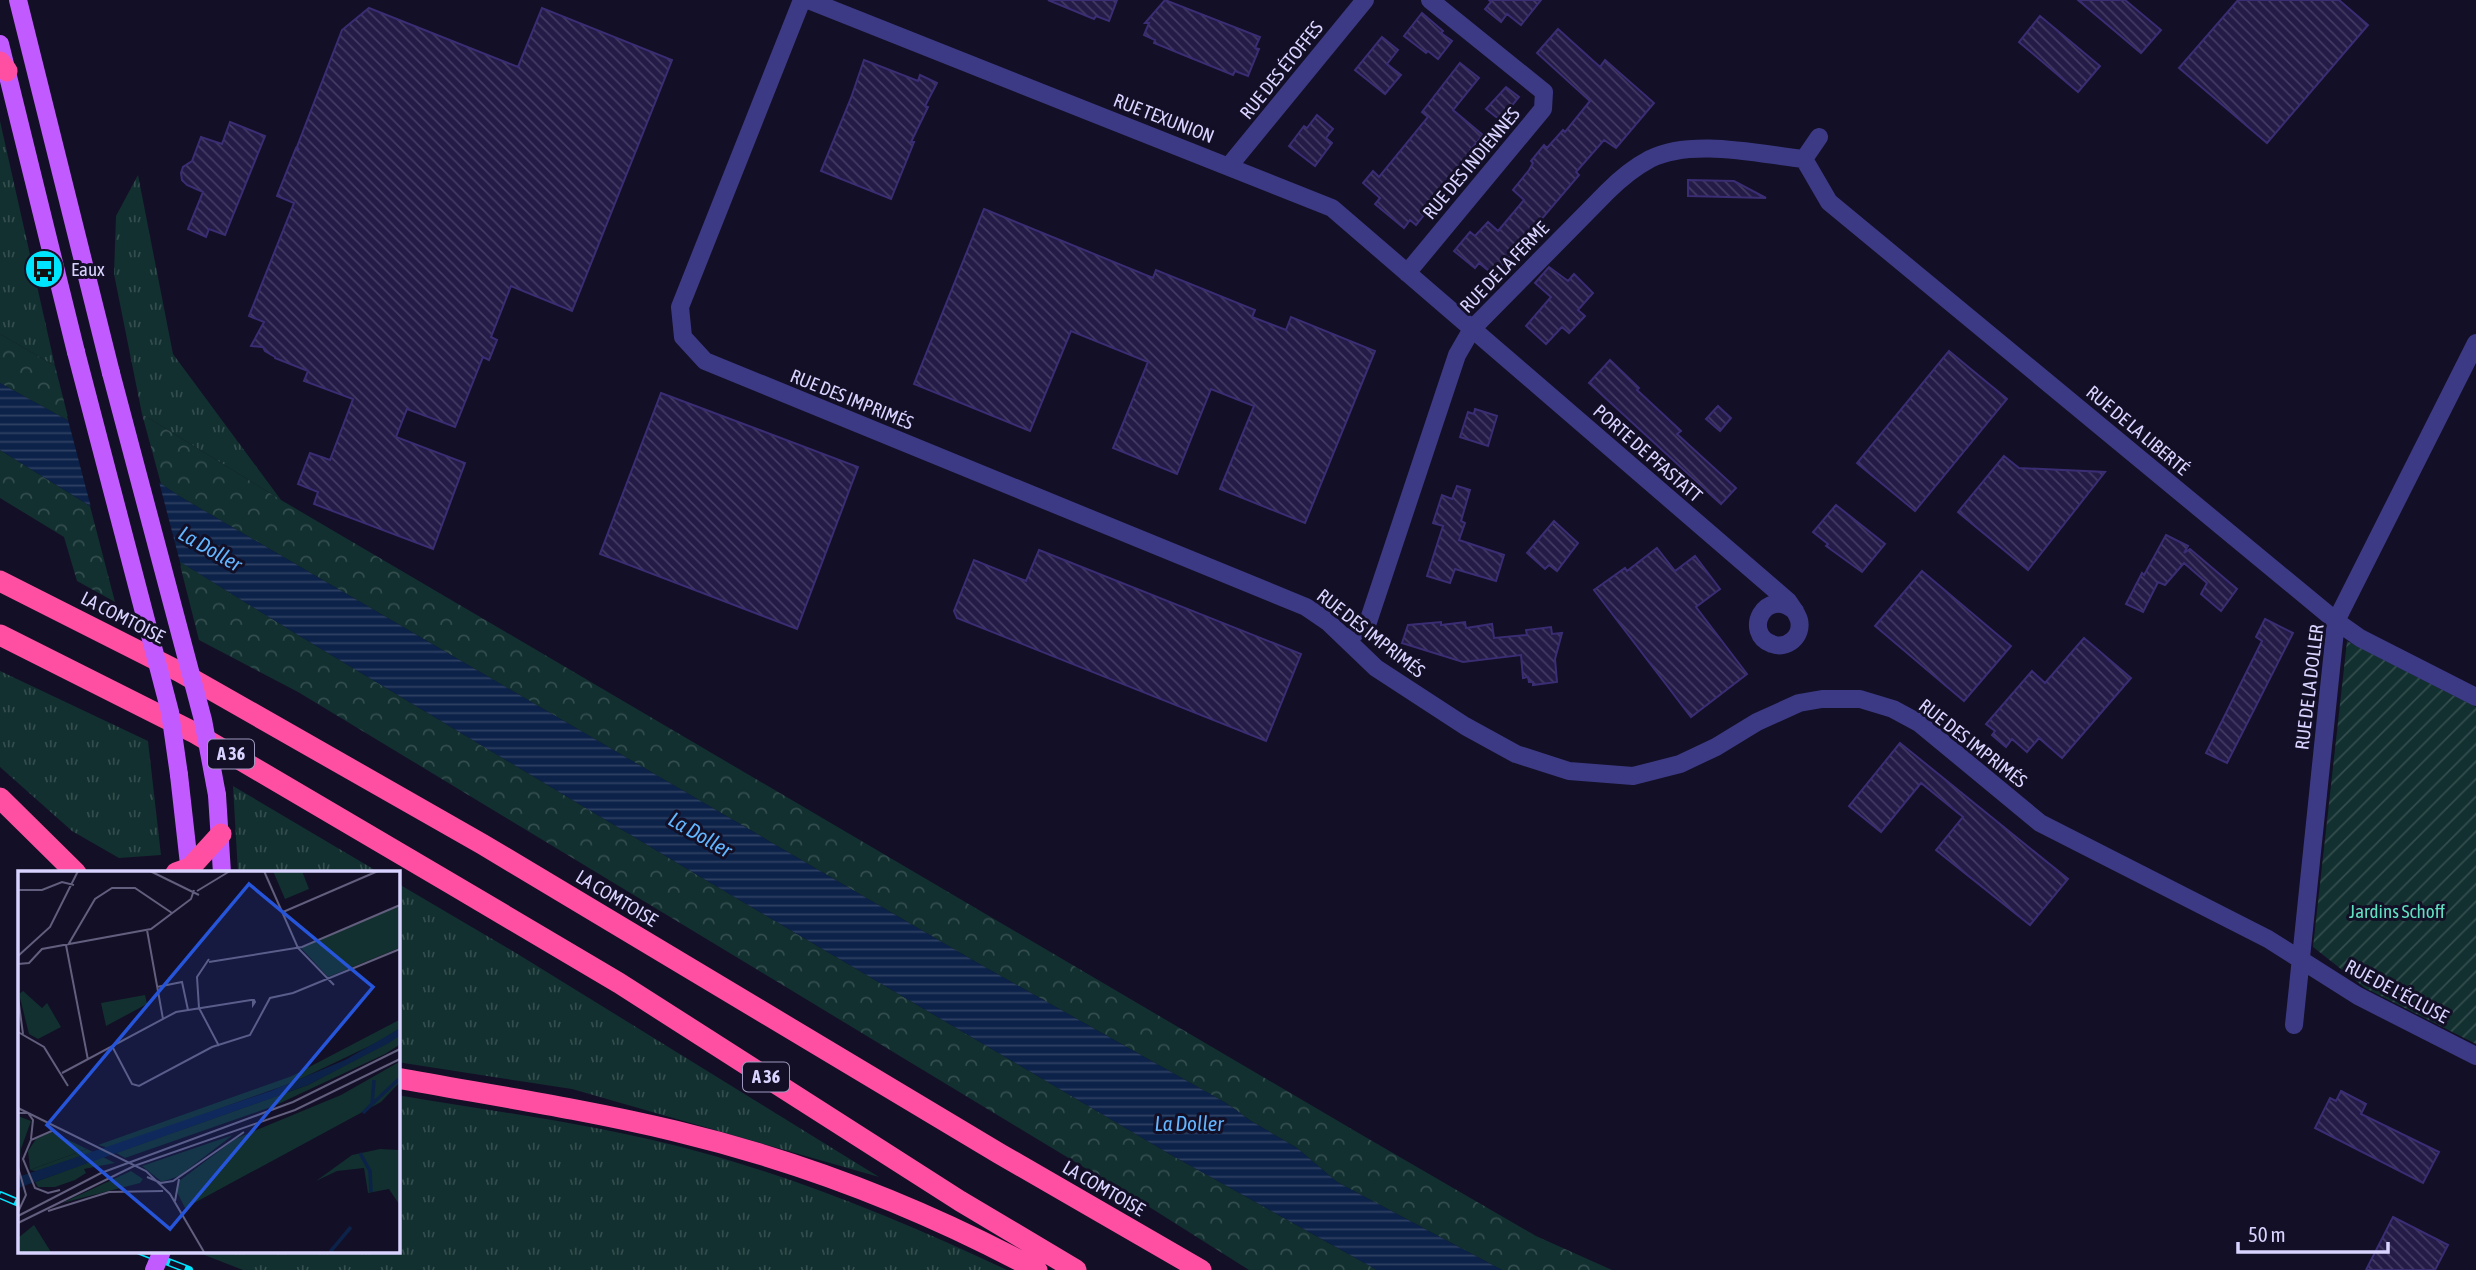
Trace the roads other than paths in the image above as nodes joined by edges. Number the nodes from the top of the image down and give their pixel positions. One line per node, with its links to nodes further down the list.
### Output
1 (18, 0): 21 (main road, bridge)
2 (802, 0): 18 (street, RUE DES IMPRIMÉS)
3 (808, 0): 10 (street, RUE TEXUNION)
4 (1365, 0): 10 (street, RUE DES ÉTOFFES)
5 (1430, 0): 11 (street, RUE DES INDIENNES)
6 (0, 44): 7 (main road)
7 (4, 66): 23 (main road, bridge)
8 (1819, 137): 9 (street)
9 (1804, 159): 12 (street, RUE DE LA FERME); 16 (street, RUE DE LA LIBERTÉ)
10 (1229, 166): 11 (street, RUE TEXUNION)
11 (1407, 274): 12 (street, RUE TEXUNION)
12 (1472, 329): 15 (street, PORTE DE PFASTATT); 18 (street, RUE DE LA FERME)
13 (2475, 347): 16 (street, RUE DE LA DOLLER)
14 (0, 581): 33 (highway, LA COMTOISE / A 36)
15 (1795, 611)
16 (2336, 621): 19 (street, RUE DE LA LIBERTÉ); 25 (street, RUE DE LA DOLLER)
17 (0, 635): 32 (highway, A 36)
18 (1347, 640): 25 (street, RUE DES IMPRIMÉS)
19 (2476, 697)
20 (0, 797): 22 (highway)
21 (221, 834): 23 (highway); 24 (main road)
22 (78, 871)
23 (187, 871)
24 (222, 871)
25 (2300, 960): 26 (street, RUE DE LA DOLLER); 27 (street, RUE DE L'ÉCLUSE)
26 (2294, 1025)
27 (2476, 1056)
28 (399, 1078): 31 (highway)
29 (162, 1252): 30 (main road, bridge)
30 (154, 1270)
31 (1037, 1270)
32 (1076, 1270)
33 (1202, 1270)

